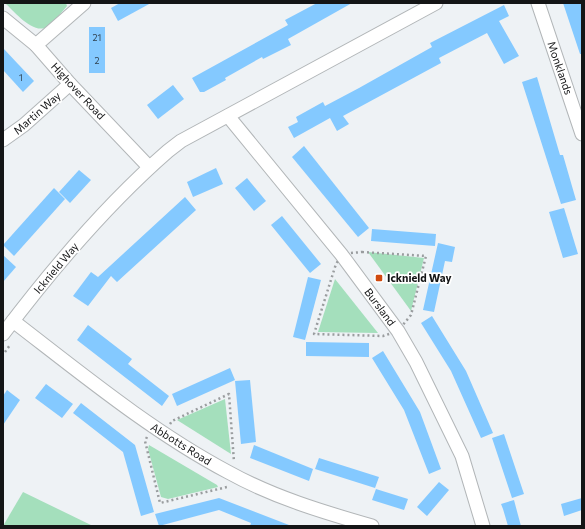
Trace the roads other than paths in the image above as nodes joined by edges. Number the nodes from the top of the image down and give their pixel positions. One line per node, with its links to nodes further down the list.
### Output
1 (84, 3): 5 (street)
2 (436, 3): 7 (street, Icknield Way)
3 (538, 3): 8 (street, Monklands)
4 (3, 18): 5 (street, Highover Road)
5 (36, 45): 6 (street, Highover Road)
6 (70, 84): 9 (street, Martin Way); 10 (street, Highover Road)
7 (228, 116): 10 (street, Icknield Way); 14 (street, Bursland)
8 (582, 134)
9 (3, 140)
10 (149, 167): 11 (street, Icknield Way)
11 (13, 321): 12 (street, Icknield Way); 13 (street, Abbotts Road)
12 (3, 334)
13 (372, 526)
14 (483, 526)

